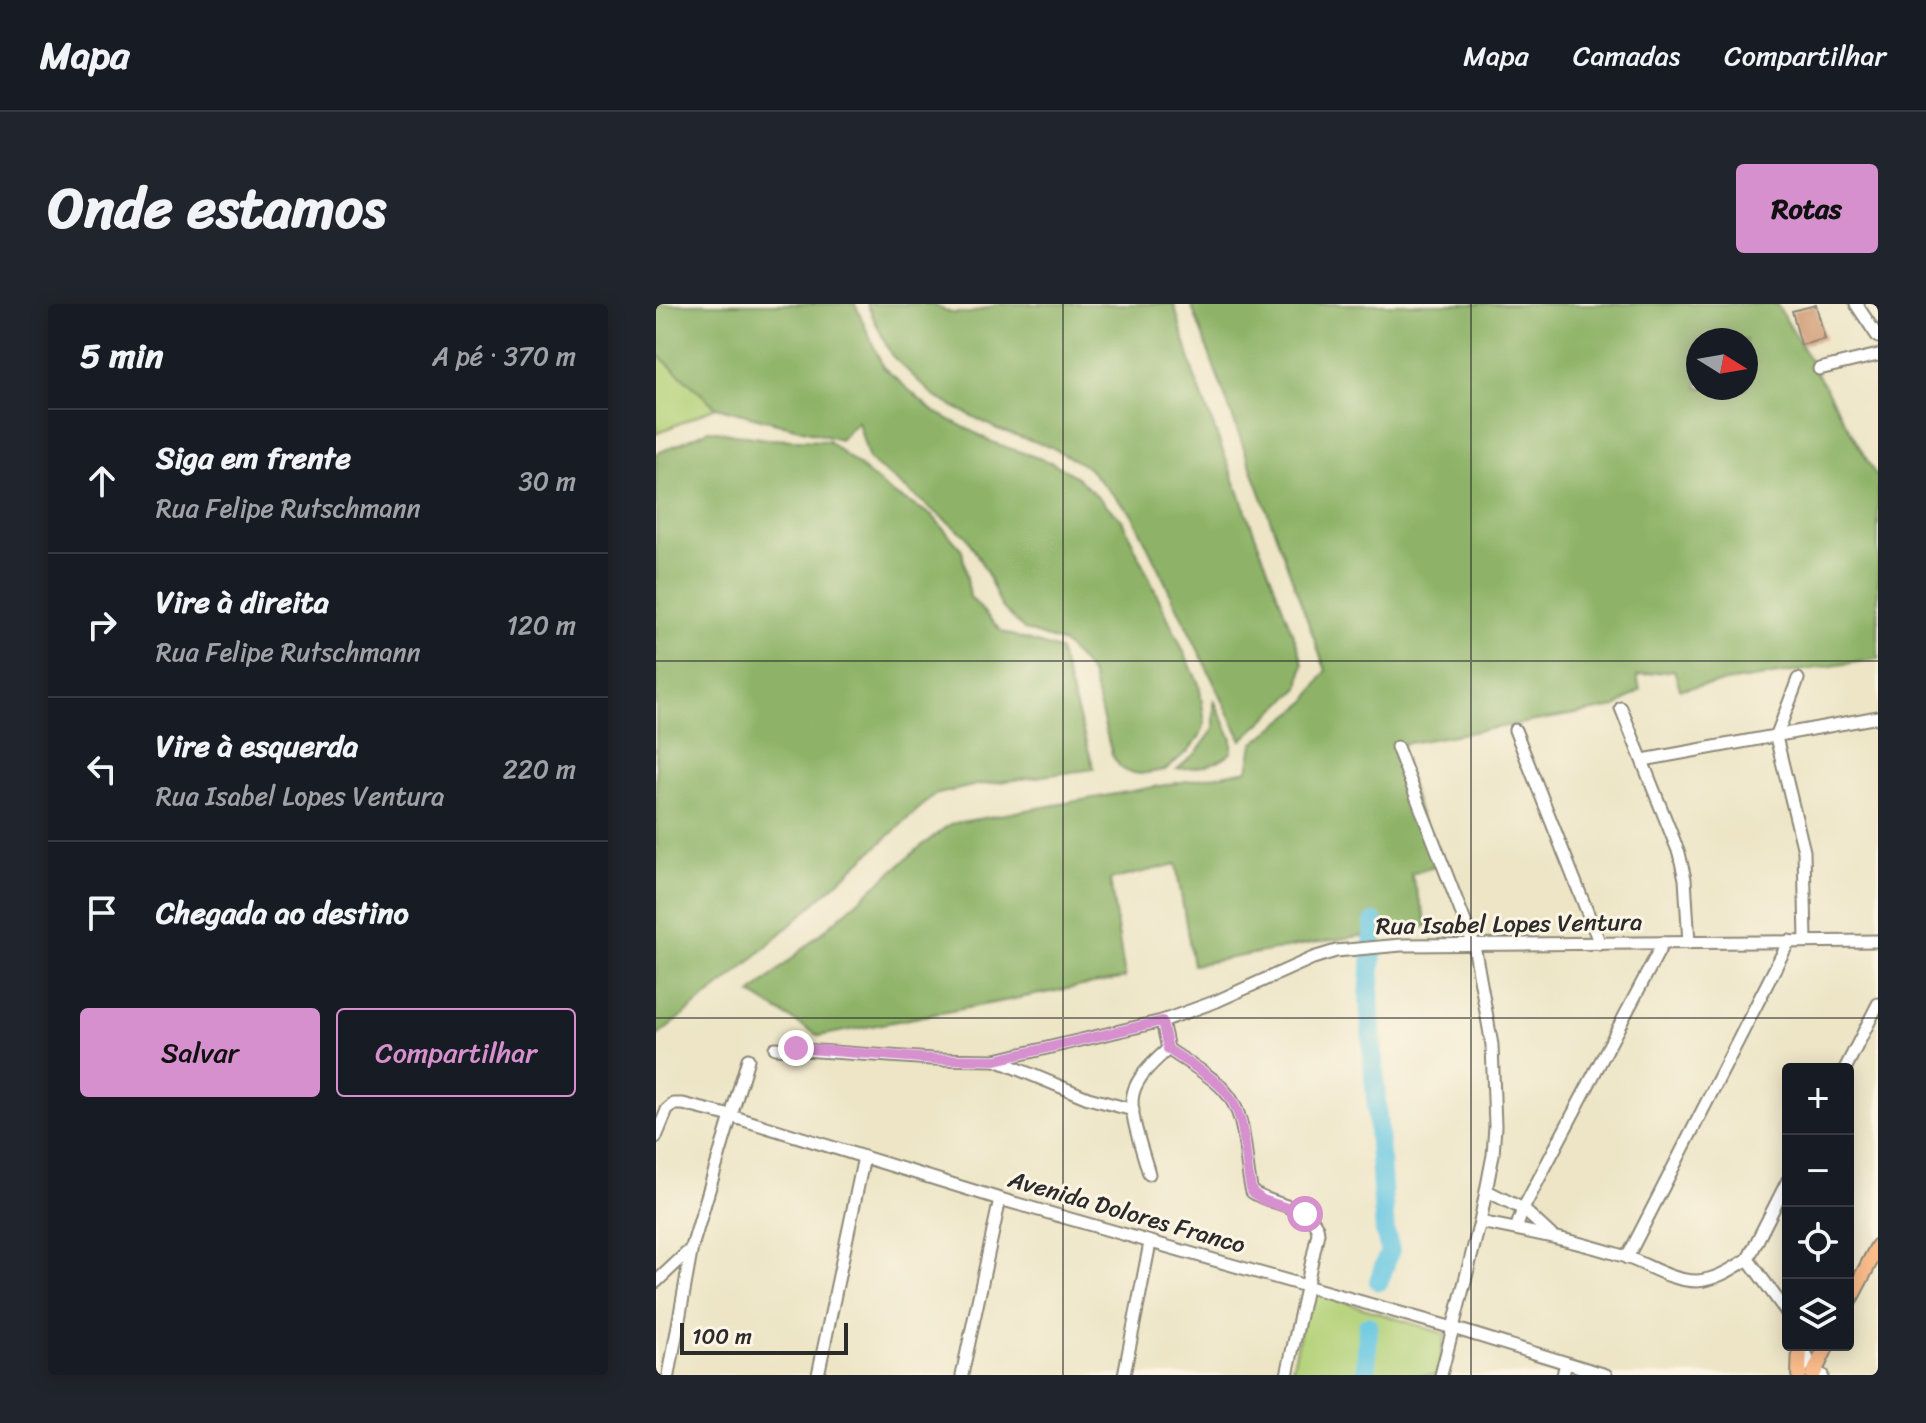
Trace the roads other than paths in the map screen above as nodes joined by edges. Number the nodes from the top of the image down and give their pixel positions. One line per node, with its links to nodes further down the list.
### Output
1 (1856, 304): 2 (street)
2 (1878, 337)
3 (1878, 355): 4 (street)
4 (1819, 369)
5 (1798, 679): 9 (street)
6 (1621, 708): 11 (street)
7 (1878, 717): 9 (street)
8 (1515, 730): 17 (street)
9 (1776, 737): 11 (street); 13 (street)
10 (1397, 747): 18 (street)
11 (1643, 760): 16 (street)
12 (1789, 941): 13 (street, Rua Isabel Lopes Ventura); 16 (street, Rua Isabel Lopes Ventura); 41 (street)
13 (1806, 941): 14 (street, Rua Isabel Lopes Ventura)
14 (1878, 941)
15 (1663, 943): 16 (street, Rua Isabel Lopes Ventura); 17 (street, Rua Isabel Lopes Ventura); 34 (street)
16 (1689, 943)
17 (1600, 944): 18 (street, Rua Isabel Lopes Ventura)
18 (1474, 945): 20 (street, Rua Isabel Lopes Ventura); 31 (street)
19 (1878, 1004): 25 (street)
20 (1162, 1021): 22 (street); 24 (street, Rua Isabel Lopes Ventura)
21 (775, 1048): 24 (street, Rua Isabel Lopes Ventura)
22 (1168, 1049): 26 (street); 44 (street)
23 (748, 1059): 27 (street)
24 (996, 1060): 26 (street)
25 (1848, 1063)
26 (1133, 1110): 30 (street)
27 (731, 1116): 28 (street, Avenida Dolores Franco); 29 (street, Avenida Dolores Franco); 40 (street)
28 (656, 1137)
29 (864, 1157): 33 (street, Avenida Dolores Franco); 52 (street)
30 (1149, 1174)
31 (1487, 1191): 34 (street); 35 (street)
32 (1782, 1192): 42 (street)
33 (1000, 1199): 38 (street, Avenida Dolores Franco); 53 (street)
34 (1523, 1209): 36 (street); 37 (street)
35 (1480, 1222): 36 (street); 47 (street)
36 (1516, 1229): 37 (street)
37 (1551, 1235): 41 (street)
38 (1150, 1243): 44 (street, Avenida Dolores Franco); 54 (street)
39 (1878, 1246): 45 (main road)
40 (692, 1247): 43 (street); 51 (street)
41 (1627, 1258): 42 (street)
42 (1748, 1259): 46 (street)
43 (656, 1282)
44 (1306, 1286): 47 (street, Avenida Dolores Franco); 55 (street)
45 (1854, 1292)
46 (1782, 1306)
47 (1453, 1328): 50 (street, Avenida Dolores Franco); 56 (street)
48 (1803, 1351): 58 (main road)
49 (1824, 1351): 58 (main road)
50 (1565, 1369): 57 (street, Avenida Dolores Franco)
51 (669, 1375)
52 (818, 1375)
53 (962, 1375)
54 (1124, 1375)
55 (1287, 1375)
56 (1441, 1375)
57 (1606, 1375)
58 (1812, 1375)

